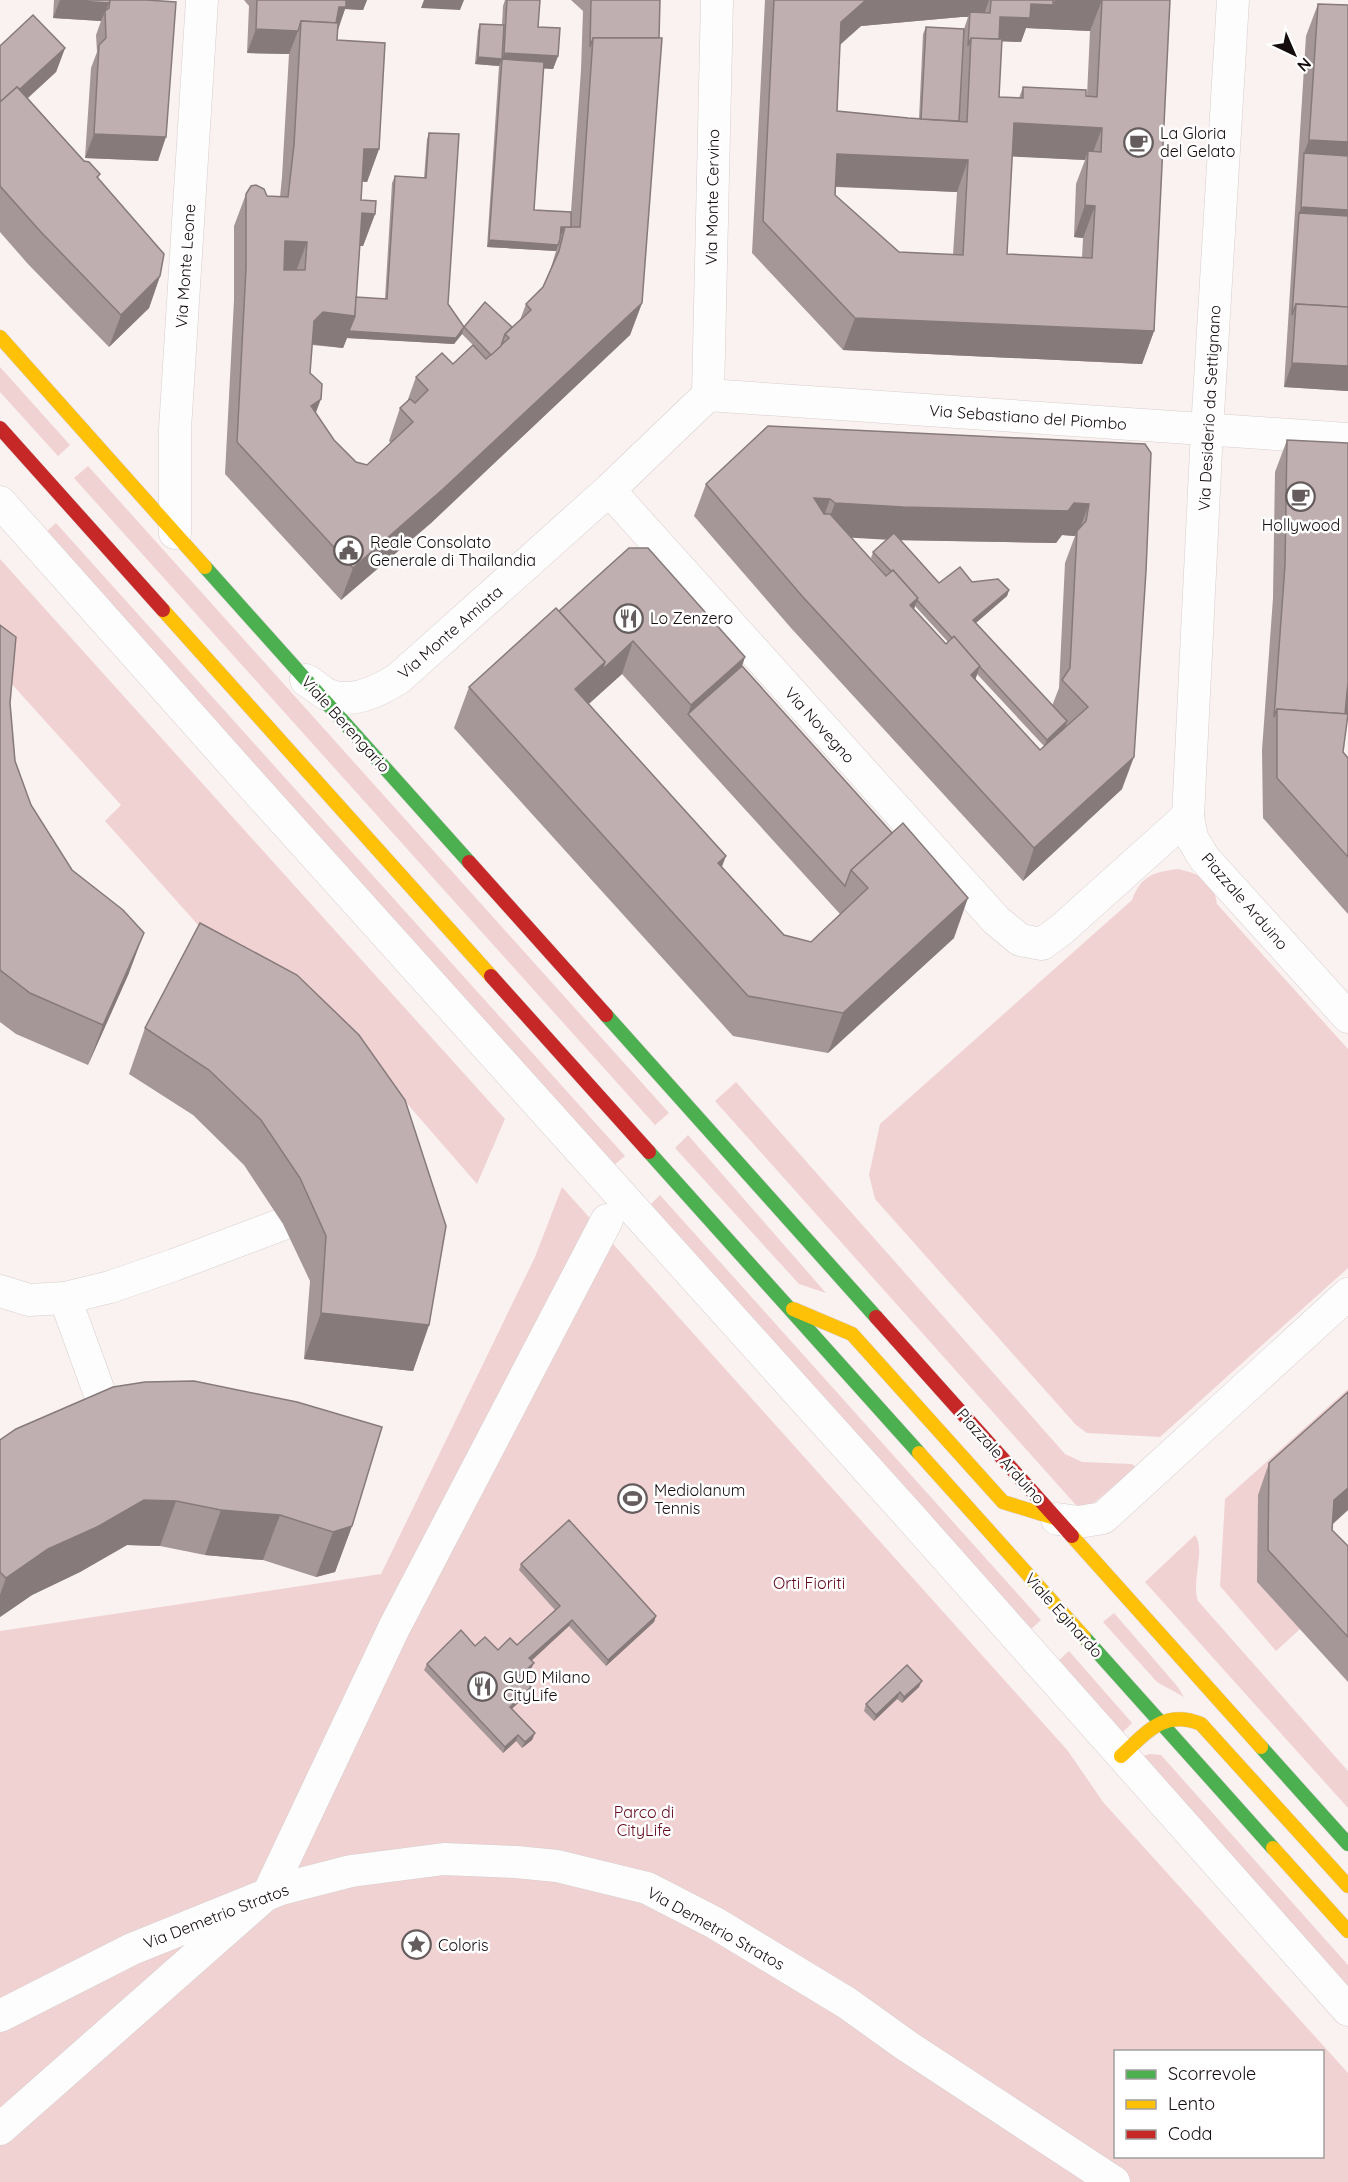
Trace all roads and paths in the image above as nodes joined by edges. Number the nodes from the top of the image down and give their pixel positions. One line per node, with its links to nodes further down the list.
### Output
1 (202, 0): 11 (street, Via Monte Leone)
2 (717, 0): 5 (street, Via Monte Cervino)
3 (1233, 0): 7 (street, Via Desiderio da Settignano)
4 (0, 337): 11 (main road, Viale Berengario)
5 (708, 394): 7 (street, Via Sebastiano del Piombo); 9 (street, Via Monte Amiata)
6 (0, 428): 21 (main road)
7 (1207, 430): 8 (street, Via Sebastiano del Piombo); 13 (street, Via Desiderio da Settignano)
8 (1348, 439)
9 (609, 490): 12 (street, Via Monte Amiata); 13 (street, Via Novegno)
10 (0, 502): 25 (street)
11 (175, 533): 12 (main road, Viale Berengario)
12 (306, 679): 15 (main road, Viale Berengario)
13 (1188, 816): 14 (street, Piazzale Arduino)
14 (1348, 1017)
15 (692, 1110): 23 (main road, Piazzale Arduino)
16 (607, 1220): 28 (street)
17 (284, 1224): 20 (street)
18 (0, 1291): 20 (street)
19 (1348, 1294): 23 (street, Piazzale Arduino)
20 (65, 1298): 22 (street)
21 (781, 1299): 23 (main road); 24 (main road, Viale Eginardo)
22 (114, 1430)
23 (1057, 1519): 26 (main road)
24 (1161, 1722): 25 (main road); 27 (main road); 29 (main road, Viale Eginardo)
25 (1121, 1756): 30 (street)
26 (1348, 1844)
27 (1348, 1886)
28 (270, 1892): 31 (street, Via Demetrio Stratos); 32 (street); 33 (street, Via Demetrio Stratos)
29 (1348, 1931)
30 (1348, 2010)
31 (0, 2016)
32 (0, 2129)
33 (1114, 2182)

